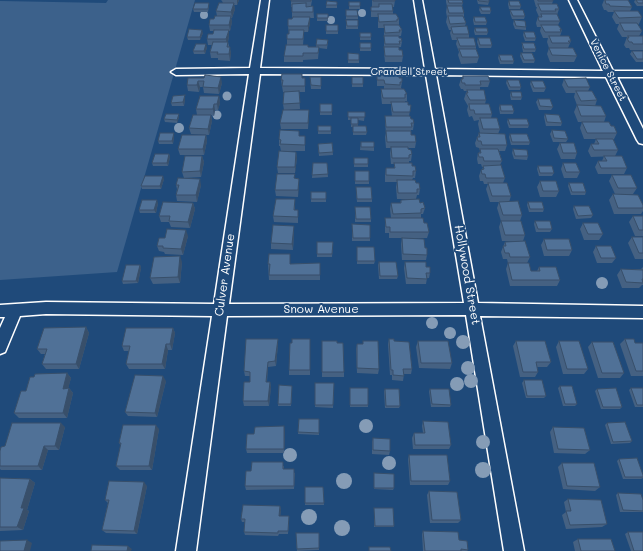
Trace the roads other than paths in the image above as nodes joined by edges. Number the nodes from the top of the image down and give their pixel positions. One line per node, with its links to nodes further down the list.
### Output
1 (265, 0): 4 (street, Culver Avenue)
2 (418, 0): 6 (street, Hollywood Street)
3 (573, 0): 7 (street, Venice Street)
4 (255, 71): 5 (street, Crandell Street); 6 (street, Crandell Street); 12 (street, Culver Avenue)
5 (176, 72)
6 (431, 72): 7 (street, Crandell Street); 11 (street, Hollywood Street)
7 (610, 73): 8 (street, Crandell Street); 9 (street, Venice Street)
8 (643, 74)
9 (643, 140)
10 (15, 309): 12 (street, Snow Avenue); 13 (street, Snow Avenue); 15 (street)
11 (473, 309): 12 (street, Snow Avenue); 14 (street, Snow Avenue); 17 (street, Hollywood Street)
12 (220, 310): 16 (street, Culver Avenue)
13 (0, 311)
14 (643, 312)
15 (0, 347)
16 (186, 551)
17 (514, 551)

